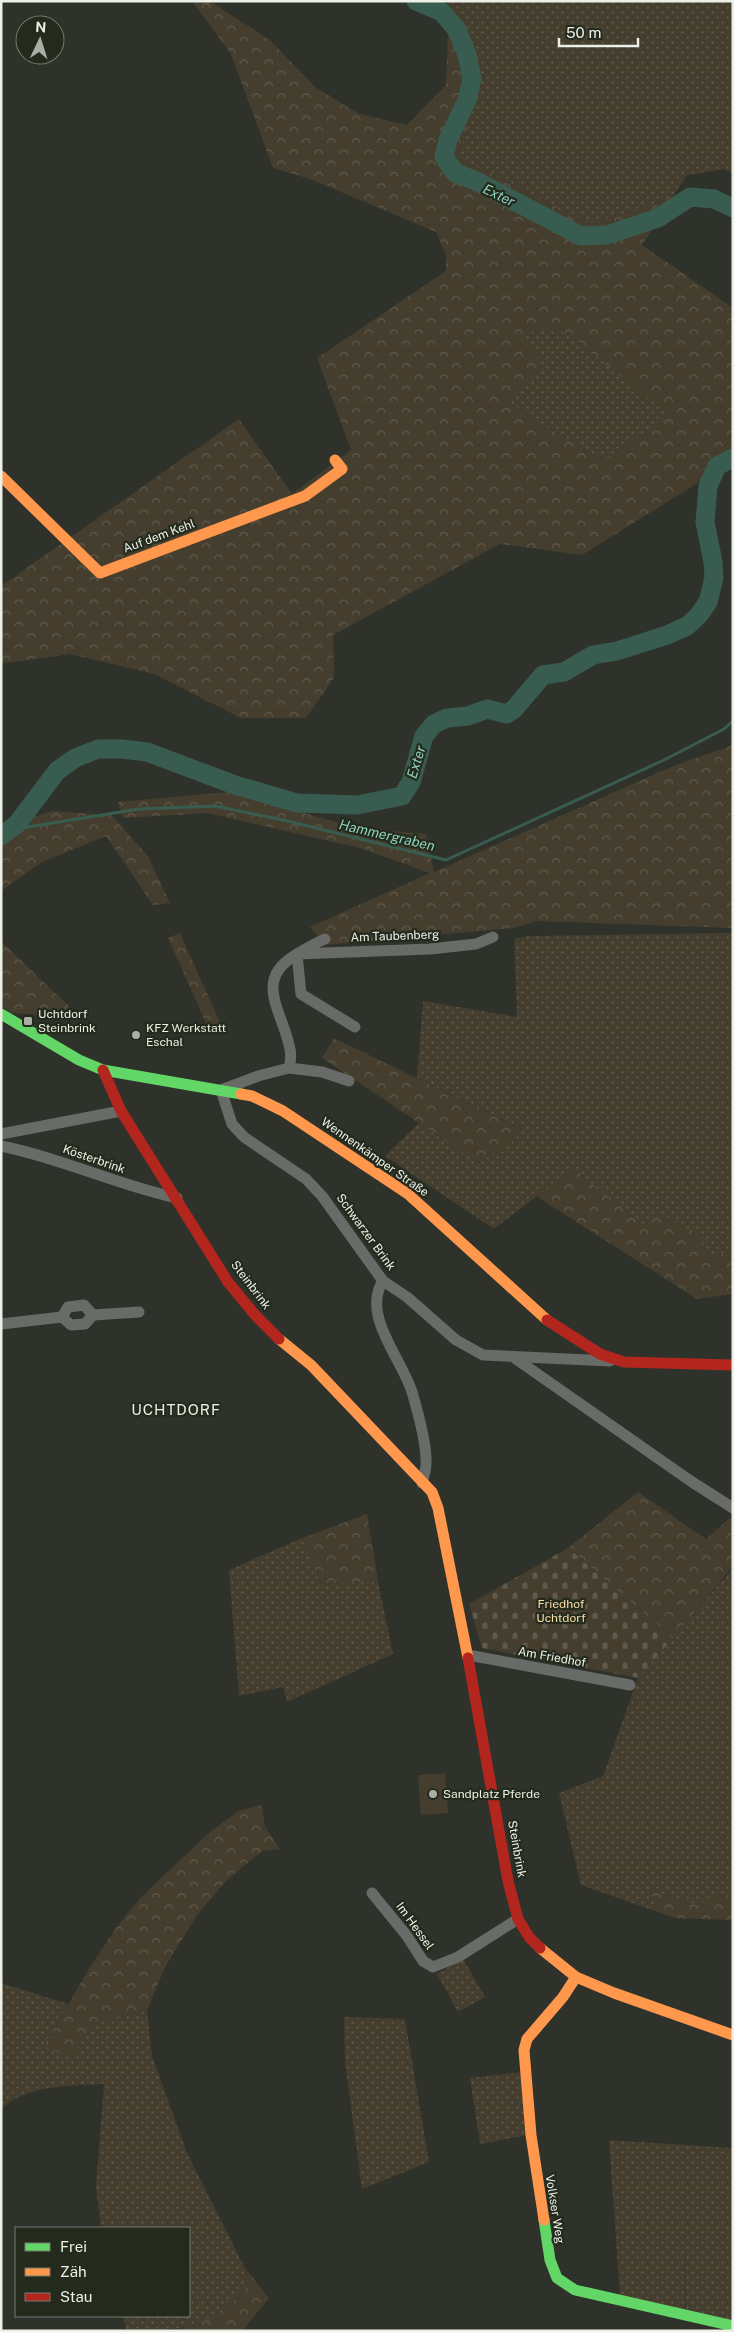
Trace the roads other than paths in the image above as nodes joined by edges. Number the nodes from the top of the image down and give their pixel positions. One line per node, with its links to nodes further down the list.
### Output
1 (335, 460): 2 (street, Auf dem Kehl)
2 (1, 476)
3 (493, 937): 5 (street, Am Taubenberg)
4 (325, 939): 5 (street)
5 (296, 954): 7 (street); 8 (street)
6 (1, 1014): 9 (street, Wennenkämper Straße)
7 (355, 1027)
8 (288, 1068): 10 (street); 11 (street)
9 (103, 1070): 11 (street, Wennenkämper Straße); 12 (street, Steinbrink)
10 (349, 1081)
11 (221, 1090): 16 (street, Schwarzer Brink); 22 (street, Wennenkämper Straße)
12 (121, 1111): 13 (street); 15 (street, Steinbrink)
13 (1, 1134)
14 (1, 1146): 15 (street, Kösterbrink)
15 (177, 1198): 24 (street, Steinbrink)
16 (383, 1281): 21 (street, Schwarzer Brink); 24 (street)
17 (139, 1312): 18 (street)
18 (93, 1315): 19 (street); 19 (street)
19 (62, 1317): 20 (street)
20 (1, 1324)
21 (515, 1358): 22 (street, Schwarzer Brink); 25 (street, Schwarzer Brink)
22 (624, 1362): 23 (street, Wennenkämper Straße)
23 (733, 1365)
24 (422, 1483): 26 (street, Steinbrink)
25 (733, 1508)
26 (468, 1656): 27 (street, Am Friedhof); 29 (street, Steinbrink)
27 (630, 1685)
28 (372, 1893): 29 (street, Im Hessel)
29 (518, 1920): 30 (street, Steinbrink)
30 (576, 1976): 31 (street, Steinbrink); 32 (street, Volkser Weg)
31 (733, 2035)
32 (733, 2326)

